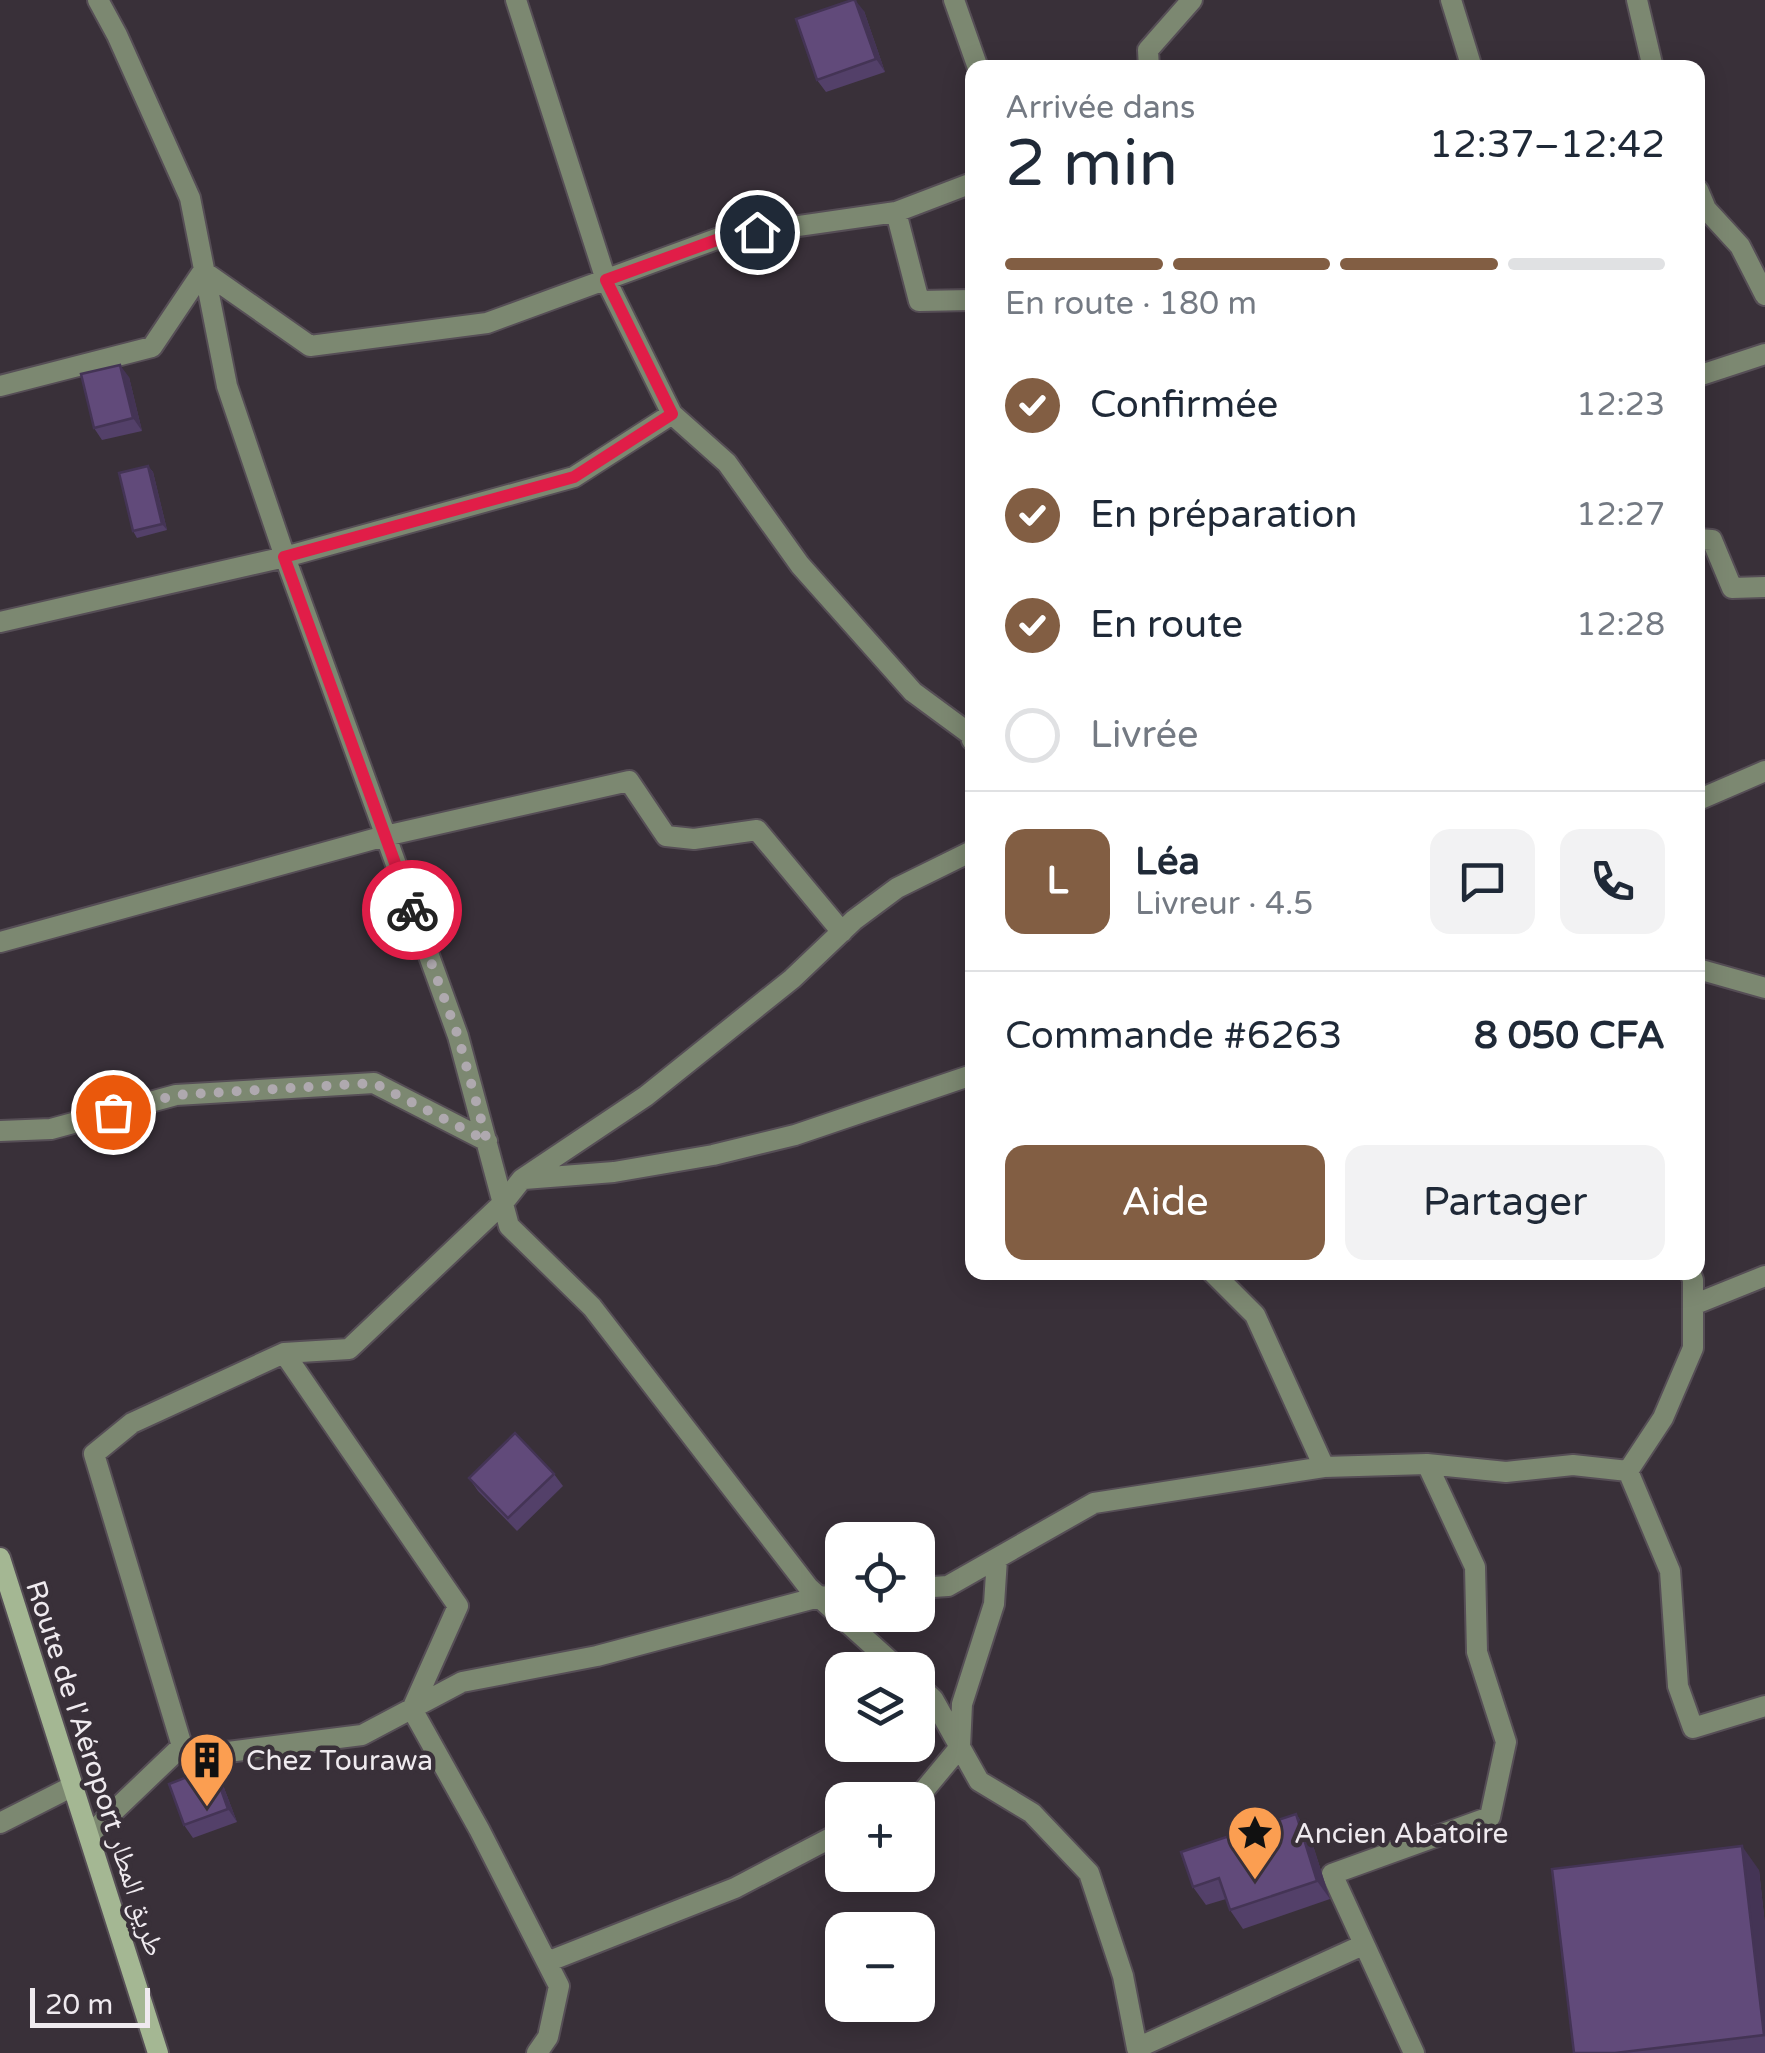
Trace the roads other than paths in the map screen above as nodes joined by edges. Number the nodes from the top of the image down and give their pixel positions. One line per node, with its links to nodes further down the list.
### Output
1 (98, 0): 14 (street)
2 (516, 0): 15 (street)
3 (954, 0): 7 (street)
4 (1192, 0): 8 (street)
5 (1452, 0): 9 (street)
6 (1636, 0): 10 (street)
7 (975, 60)
8 (1149, 60)
9 (1470, 60)
10 (1651, 60)
11 (965, 186): 13 (street)
12 (1705, 208): 16 (street)
13 (896, 212): 15 (street); 17 (street)
14 (203, 271): 15 (street); 20 (street); 23 (street)
15 (606, 280): 21 (street)
16 (1765, 295)
17 (965, 300)
18 (1765, 354): 19 (street)
19 (1705, 374)
20 (0, 386)
21 (672, 414): 23 (street); 26 (street)
22 (1705, 540): 24 (street)
23 (284, 557): 25 (street); 29 (street)
24 (1765, 587)
25 (0, 622)
26 (965, 731)
27 (1765, 772): 28 (street)
28 (1705, 797)
29 (385, 836): 31 (street); 32 (street); 37 (street)
30 (965, 854): 31 (street)
31 (842, 932): 38 (street)
32 (0, 942)
33 (1705, 971): 34 (street)
34 (1765, 988)
35 (965, 1076): 38 (street)
36 (0, 1131): 37 (street)
37 (487, 1141): 39 (street)
38 (522, 1180): 39 (street)
39 (503, 1203): 44 (street); 52 (street)
40 (1765, 1276): 43 (street)
41 (1220, 1280): 46 (street)
42 (1693, 1280): 43 (street)
43 (1693, 1305): 47 (street)
44 (284, 1353): 56 (street); 57 (street)
45 (1427, 1464): 46 (street); 47 (street); 64 (street)
46 (1324, 1467): 49 (street)
47 (1628, 1472): 55 (street)
48 (0, 1558): 60 (main road, Route de l'Aéroport طريق المطار)
49 (996, 1559): 50 (street); 58 (street)
50 (935, 1587)
51 (825, 1596): 52 (street)
52 (819, 1597): 53 (street); 56 (street)
53 (880, 1652)
54 (935, 1704): 58 (street)
55 (1765, 1706)
56 (412, 1709): 57 (street); 65 (street)
57 (182, 1746): 62 (street)
58 (960, 1748): 59 (street); 66 (street)
59 (931, 1782)
60 (73, 1786): 61 (street); 62 (main road, Route de l'Aéroport طريق المطار)
61 (0, 1823)
62 (89, 1836): 67 (main road, Route de l'Aéroport طريق المطار)
63 (825, 1841): 65 (street)
64 (1363, 1944): 66 (street); 69 (street)
65 (547, 1962): 68 (street)
66 (1128, 2052)
67 (158, 2053)
68 (537, 2053)
69 (1414, 2053)

